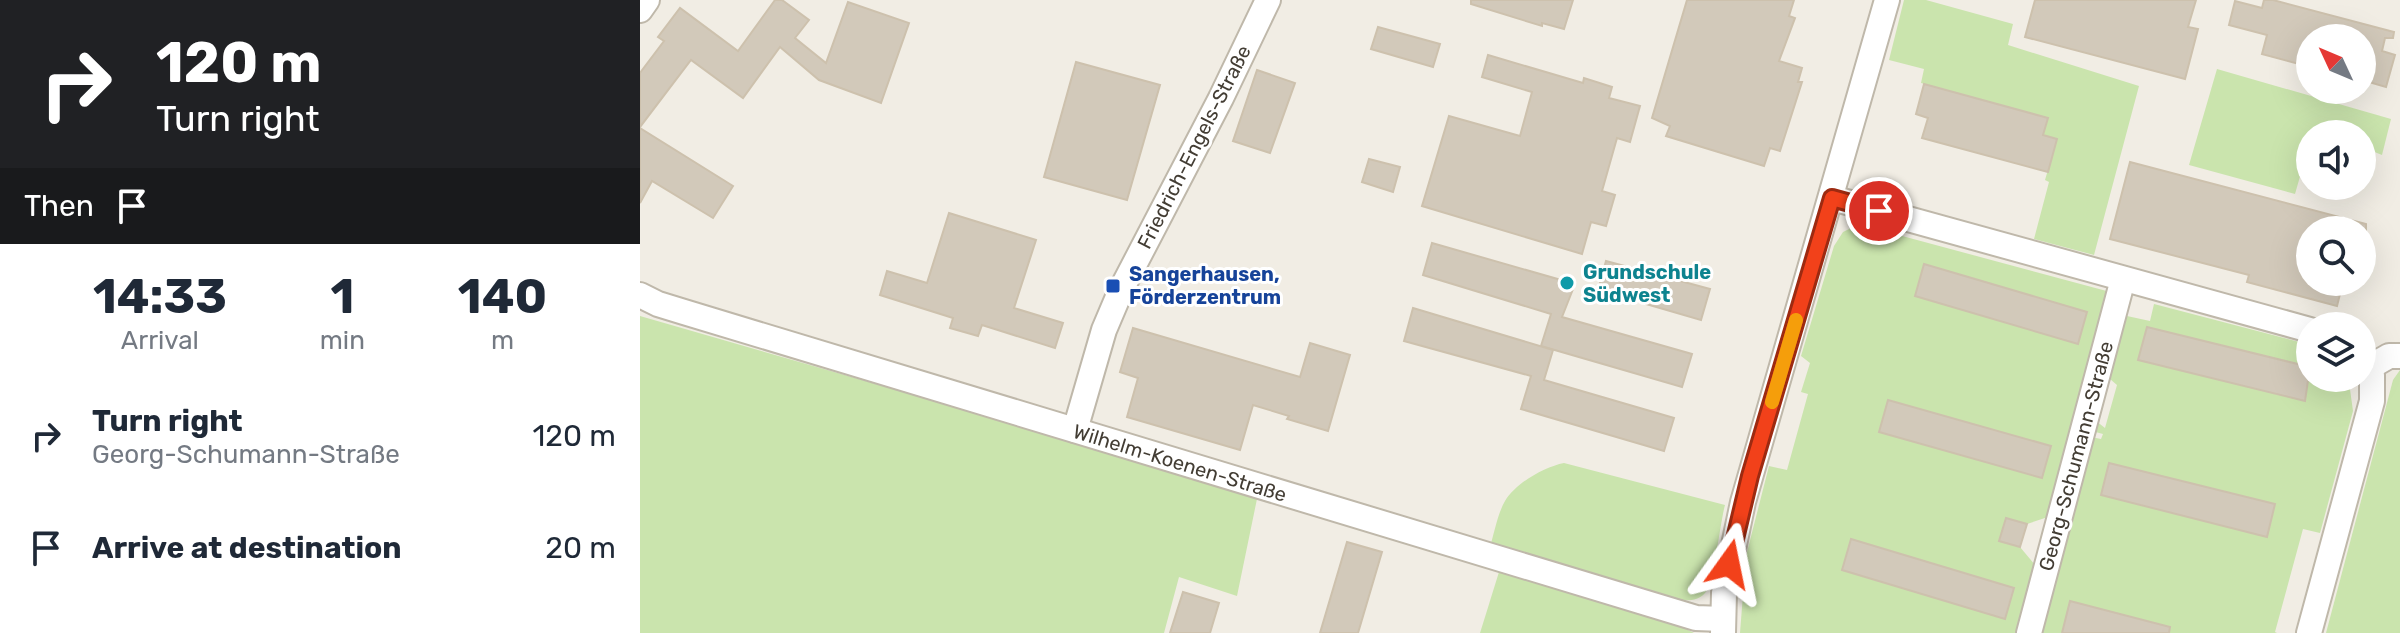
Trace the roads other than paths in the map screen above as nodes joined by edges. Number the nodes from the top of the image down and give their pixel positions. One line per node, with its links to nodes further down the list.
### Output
1 (647, 0): 4 (street)
2 (1268, 0): 12 (street, Friedrich-Engels-Straße)
3 (1887, 0): 5 (street, Wilhelm-Koenen-Straße)
4 (640, 10)
5 (1832, 198): 6 (street); 13 (street, Wilhelm-Koenen-Straße)
6 (2123, 279): 8 (street); 14 (street, Georg-Schumann-Straße)
7 (640, 295): 12 (street, Wilhelm-Koenen-Straße)
8 (2296, 326)
9 (2400, 356): 10 (street)
10 (2376, 359)
11 (2373, 392): 15 (street)
12 (1075, 430): 13 (street, Wilhelm-Koenen-Straße)
13 (1723, 626)
14 (2029, 633)
15 (2309, 633)

